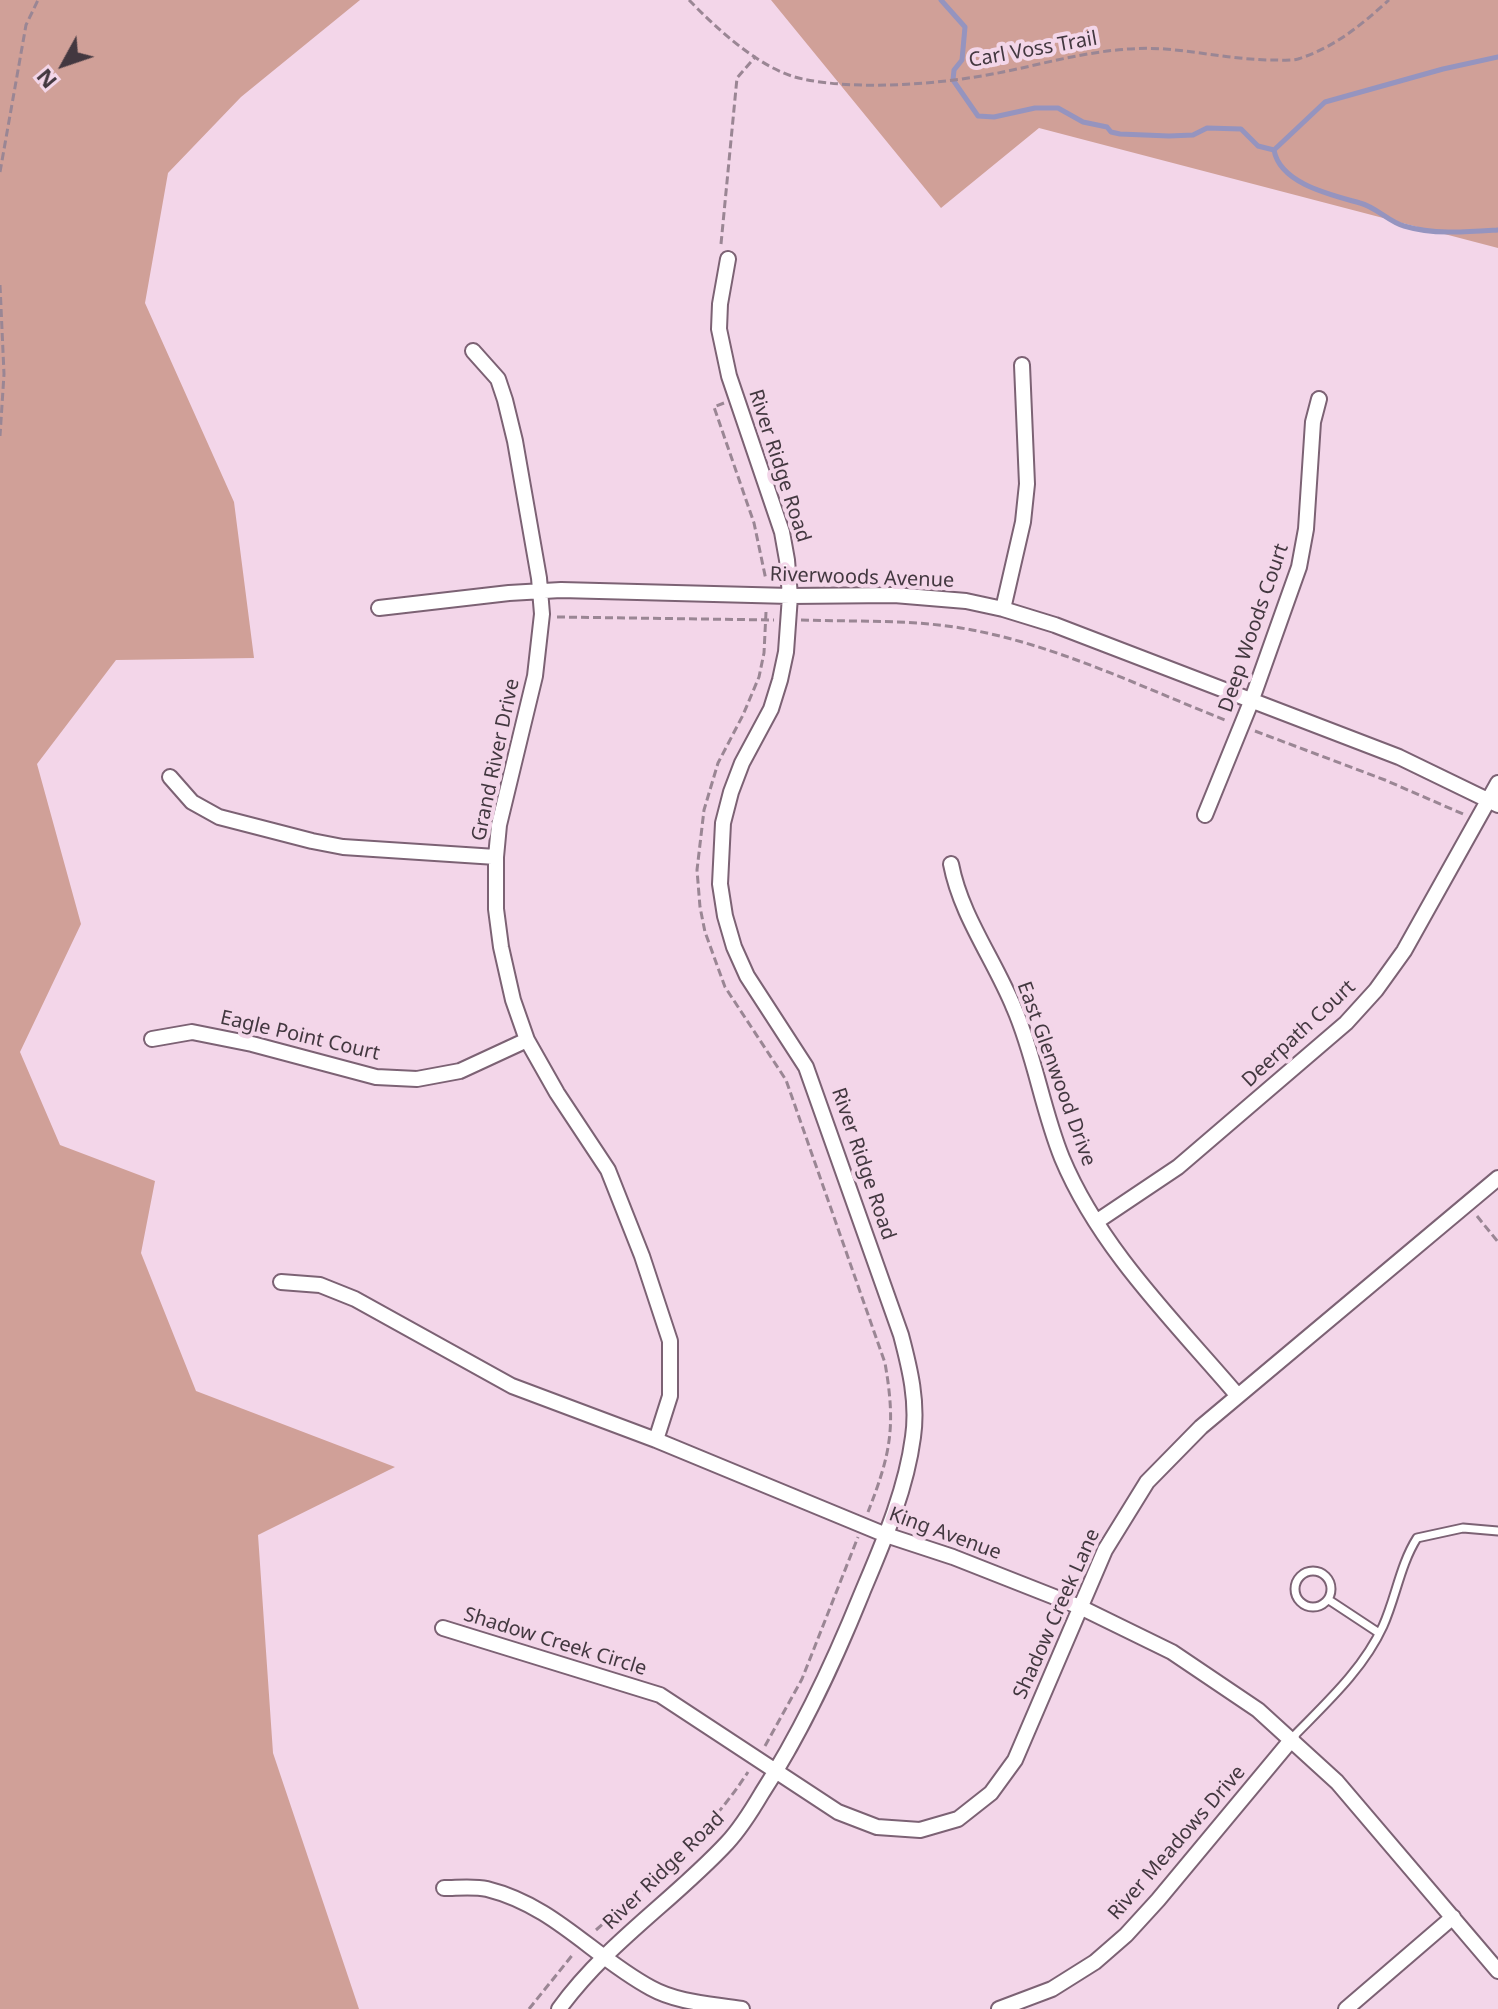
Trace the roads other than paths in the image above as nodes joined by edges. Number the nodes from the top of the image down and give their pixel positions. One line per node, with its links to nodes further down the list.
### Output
1 (728, 259): 6 (street, River Ridge Road)
2 (473, 351): 5 (street, Grand River Drive)
3 (1022, 365): 8 (street)
4 (1319, 399): 9 (street, Deep Woods Court)
5 (541, 591): 6 (street, Riverwoods Avenue); 7 (street, Riverwoods Avenue); 14 (street, Grand River Drive)
6 (790, 596): 8 (street, Riverwoods Avenue); 24 (street, River Ridge Road)
7 (379, 608)
8 (1003, 609): 9 (street, Riverwoods Avenue)
9 (1251, 702): 12 (street, Riverwoods Avenue); 13 (street, Deep Woods Court)
10 (170, 777): 14 (street)
11 (1498, 783): 12 (street, Deerpath Court)
12 (1494, 803): 19 (street, Deerpath Court)
13 (1205, 815)
14 (496, 857): 17 (street, Grand River Drive)
15 (951, 864): 19 (street, East Glenwood Drive)
16 (152, 1039): 17 (street, Eagle Point Court)
17 (527, 1040): 22 (street, Grand River Drive)
18 (1498, 1178): 21 (street, Shadow Creek Lane)
19 (1096, 1222): 21 (street, East Glenwood Drive)
20 (281, 1282): 22 (street, King Avenue)
21 (1238, 1396): 26 (street, Shadow Creek Lane)
22 (656, 1440): 24 (street, King Avenue)
23 (1498, 1531): 28 (lane)
24 (886, 1535): 26 (street, King Avenue); 30 (street, River Ridge Road)
25 (1329, 1600): 25 (lane); 28 (lane)
26 (1080, 1607): 29 (street, King Avenue); 30 (street, Shadow Creek Lane)
27 (443, 1628): 30 (street, Shadow Creek Circle)
28 (1379, 1633): 29 (lane)
29 (1292, 1739): 32 (street, King Avenue); 37 (street, River Meadows Drive)
30 (776, 1772): 33 (street, River Ridge Road)
31 (444, 1888): 33 (street)
32 (1453, 1917): 34 (street, King Avenue); 38 (street)
33 (604, 1956): 35 (street, River Ridge Road); 36 (street)
34 (1498, 1971)
35 (559, 2009)
36 (742, 2009)
37 (999, 2009)
38 (1346, 2009)

